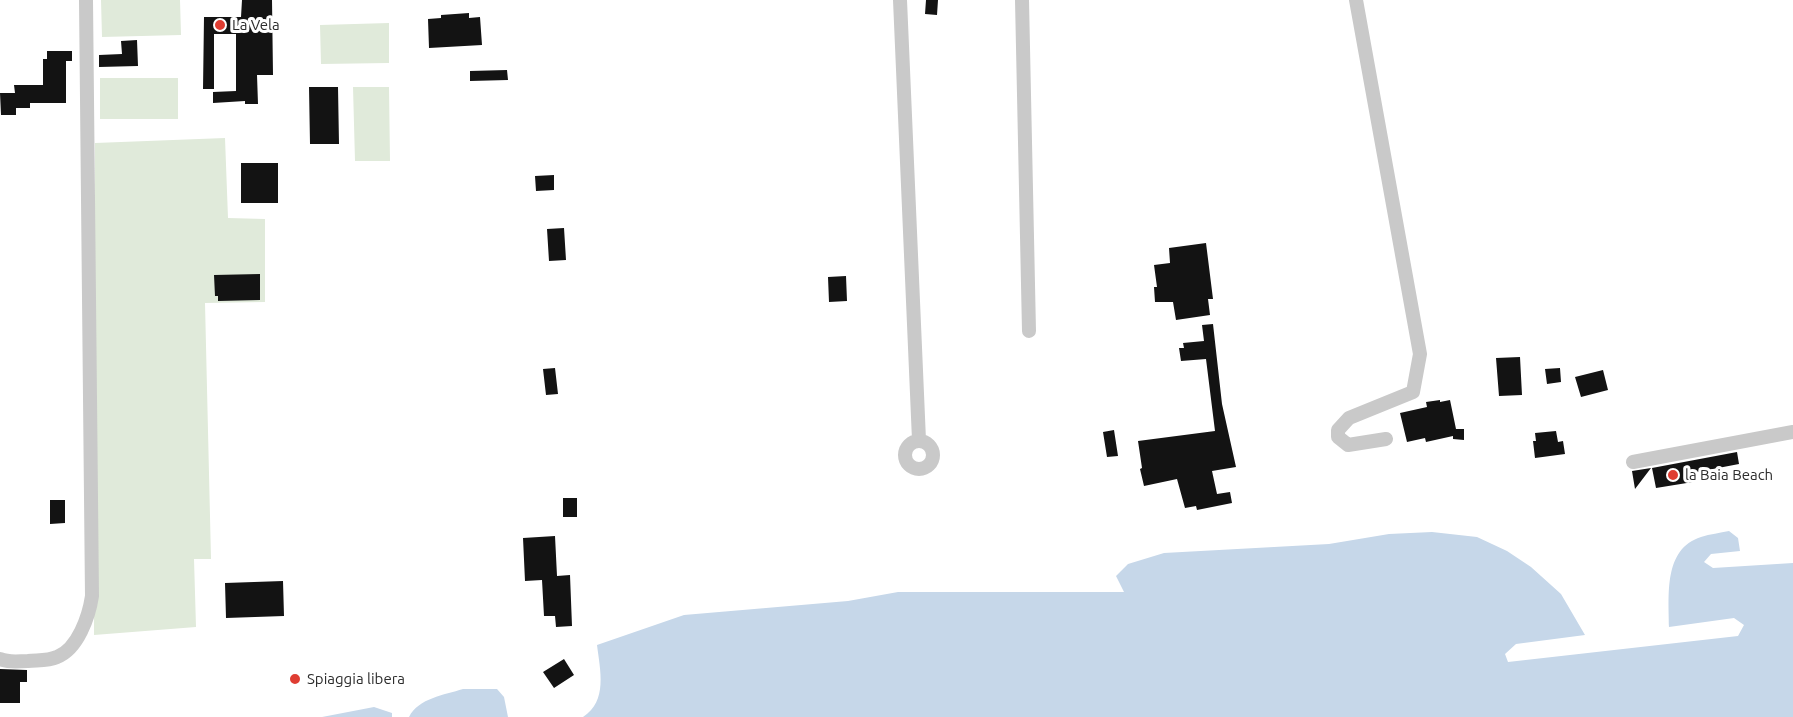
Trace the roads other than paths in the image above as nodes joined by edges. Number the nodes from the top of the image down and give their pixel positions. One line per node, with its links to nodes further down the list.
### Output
1 (86, 0): 10 (lane)
2 (900, 0): 8 (lane)
3 (1022, 0): 5 (lane)
4 (1356, 0): 7 (lane)
5 (1029, 332)
6 (1793, 432): 9 (lane)
7 (1386, 439)
8 (920, 440)
9 (1633, 462)
10 (0, 659)

